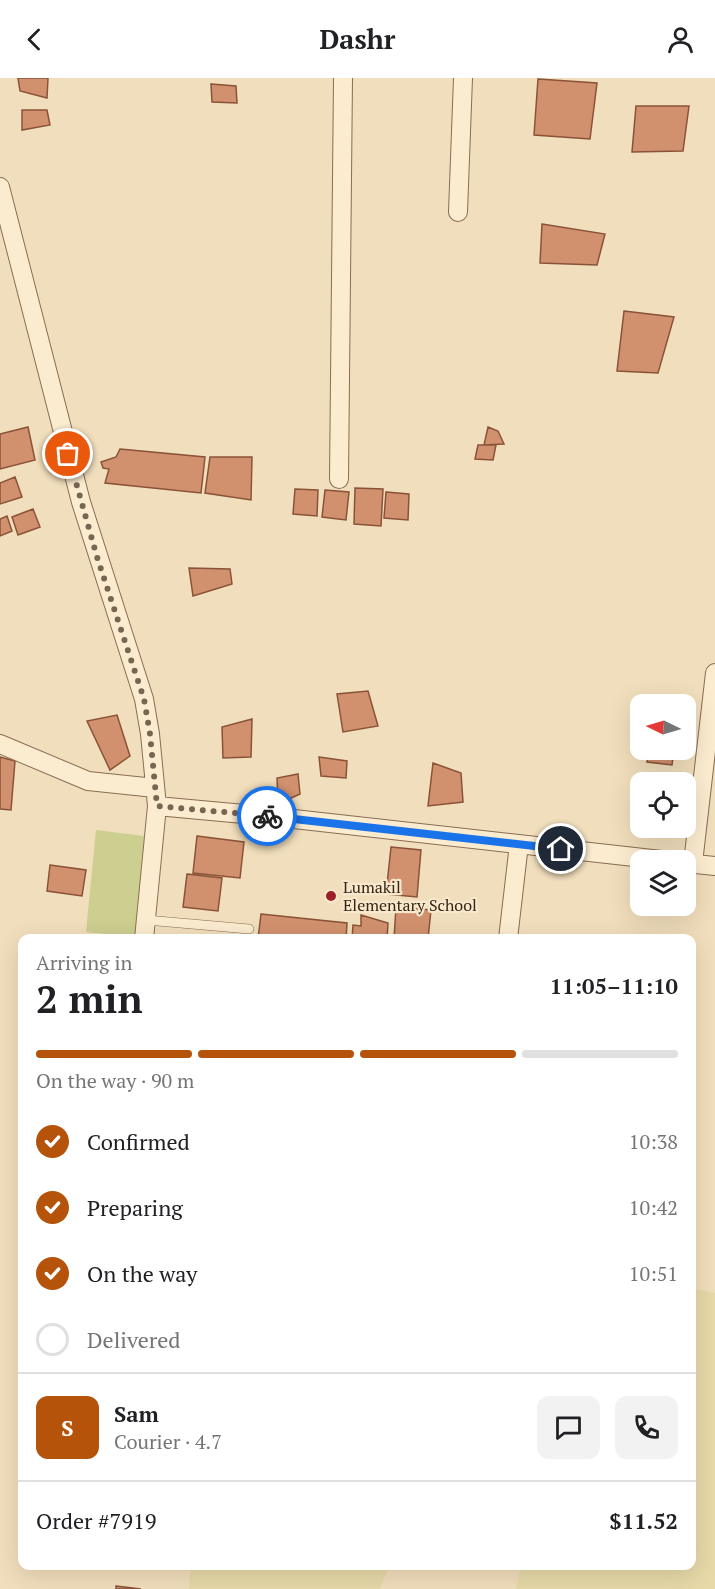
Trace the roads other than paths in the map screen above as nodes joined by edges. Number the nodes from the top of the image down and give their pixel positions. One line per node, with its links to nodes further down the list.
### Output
1 (343, 78): 5 (street)
2 (463, 78): 4 (street)
3 (0, 186): 8 (street)
4 (458, 212)
5 (339, 479)
6 (715, 673): 10 (street)
7 (0, 744): 8 (street)
8 (156, 797): 9 (street); 14 (street)
9 (519, 844): 11 (street); 17 (street)
10 (691, 850)
11 (630, 856)
12 (696, 864): 13 (street)
13 (715, 866)
14 (146, 920): 15 (lane); 16 (street)
15 (249, 930)
16 (145, 934)
17 (509, 934)

